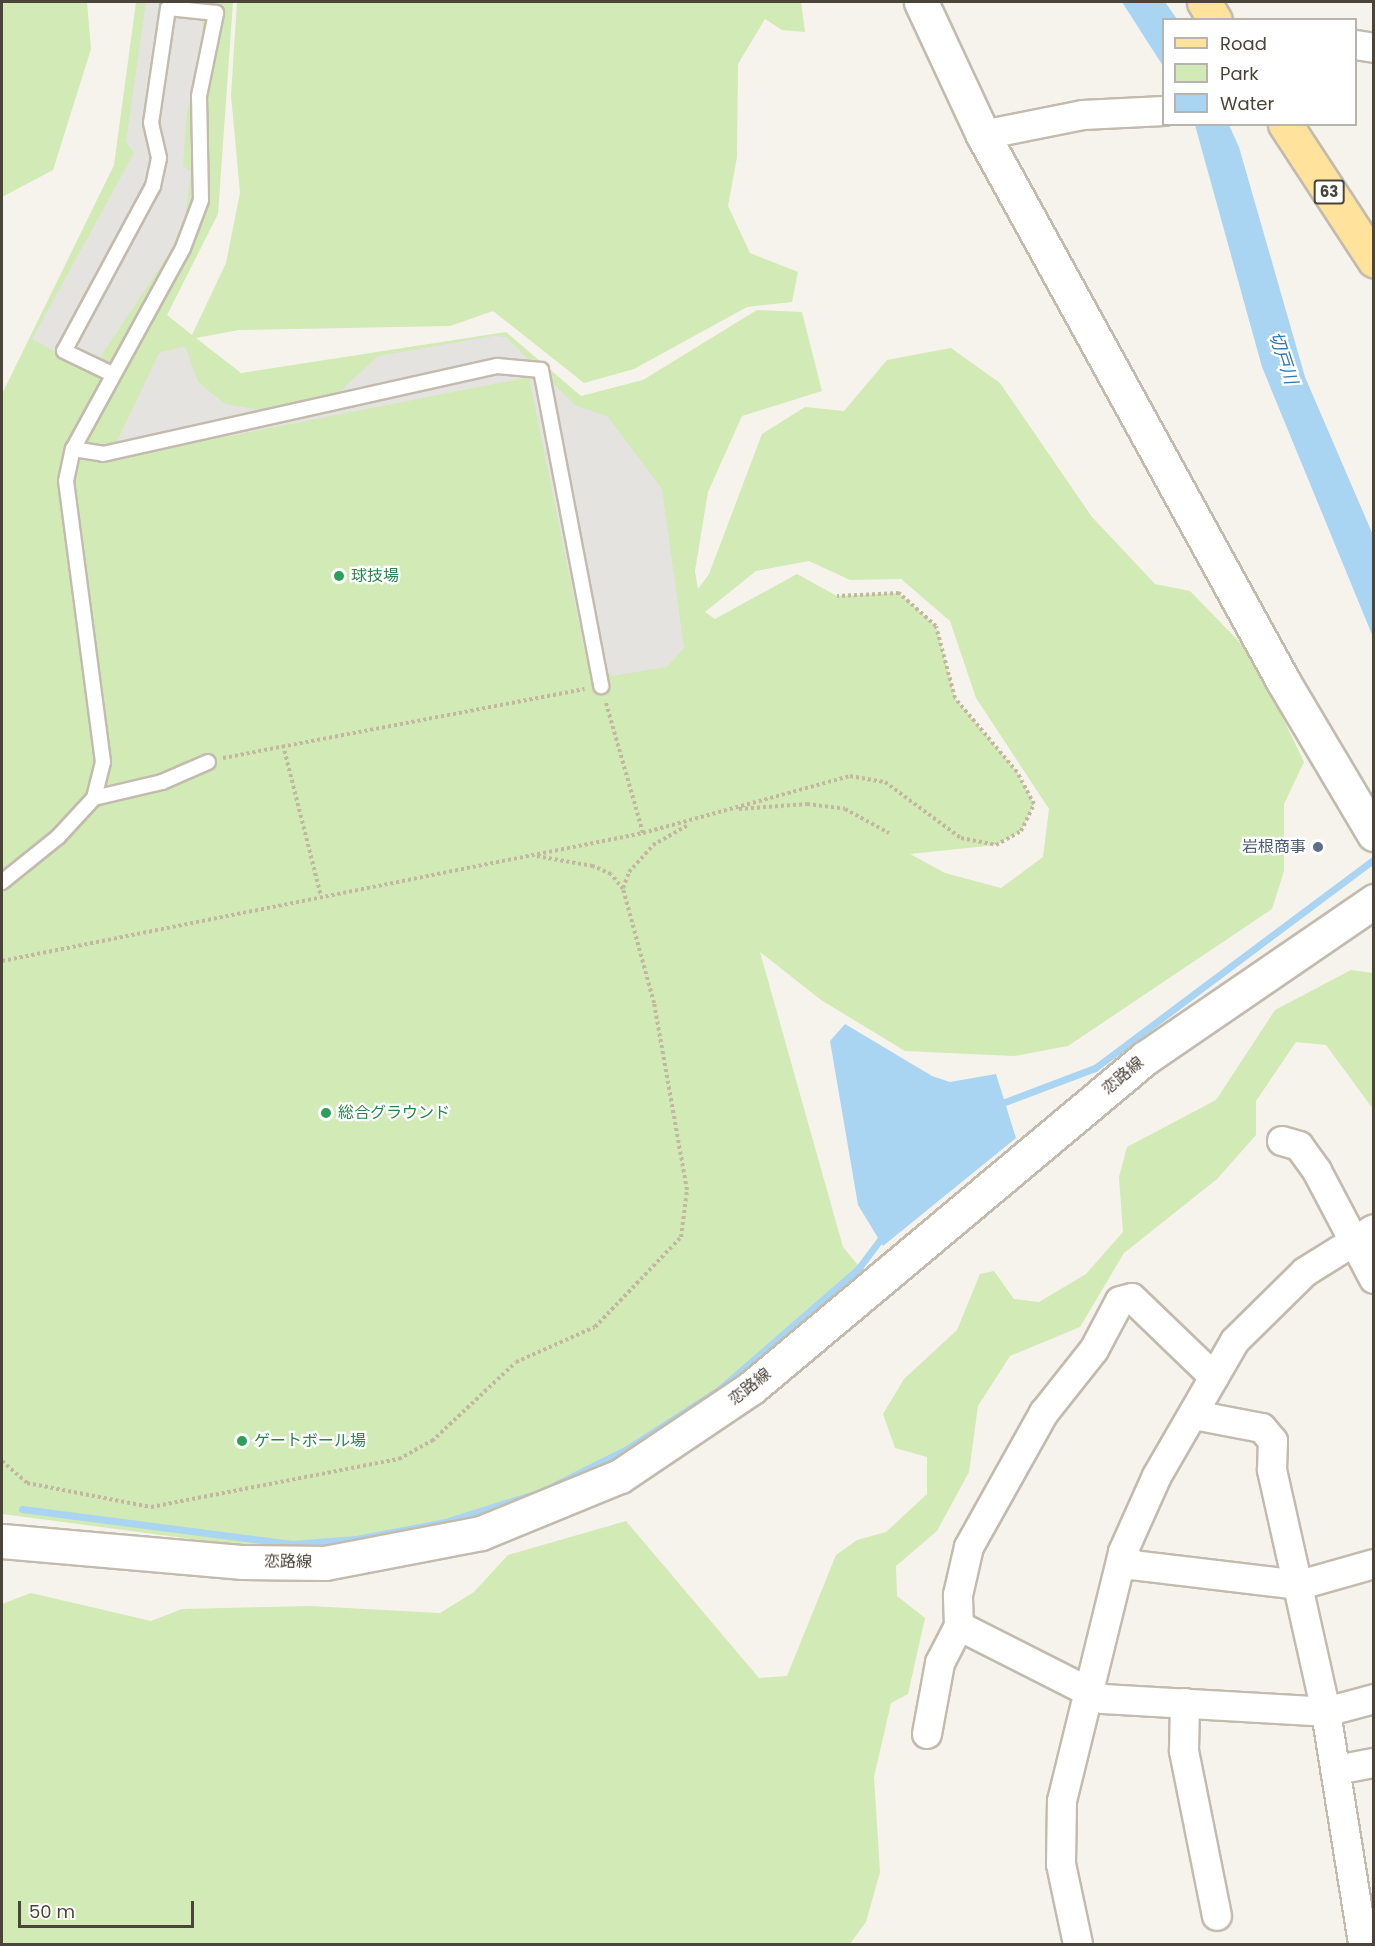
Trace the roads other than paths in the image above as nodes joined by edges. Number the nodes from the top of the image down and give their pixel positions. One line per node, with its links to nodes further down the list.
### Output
1 (921, 2): 8 (street)
2 (1204, 2): 3 (main road)
3 (1214, 18)
4 (1357, 45): 5 (street)
5 (1374, 48)
6 (1162, 111): 8 (street)
7 (1286, 126): 9 (main road, 63)
8 (983, 135): 15 (street)
9 (1374, 260)
10 (112, 374): 10 (lane); 11 (lane)
11 (73, 449): 12 (lane); 14 (lane)
12 (601, 686)
13 (208, 762): 14 (lane)
14 (94, 798): 16 (lane)
15 (1374, 834)
16 (2, 882)
17 (1374, 901): 23 (street, 恋路線)
18 (1282, 1141): 19 (street)
19 (1363, 1235): 20 (street); 21 (street)
20 (1374, 1279)
21 (1214, 1377): 22 (street); 27 (street)
22 (1194, 1415): 24 (street); 26 (street)
23 (2, 1541)
24 (1123, 1552): 26 (street); 28 (street)
25 (1374, 1564): 26 (street)
26 (1300, 1585): 31 (street)
27 (959, 1626): 28 (street); 32 (street)
28 (1087, 1693): 30 (street); 36 (street)
29 (1374, 1699): 31 (street)
30 (1185, 1703): 31 (street); 35 (street)
31 (1326, 1712): 34 (street)
32 (927, 1734)
33 (1374, 1763): 34 (street)
34 (1337, 1770): 37 (street)
35 (1217, 1916)
36 (1078, 1944)
37 (1363, 1944)

